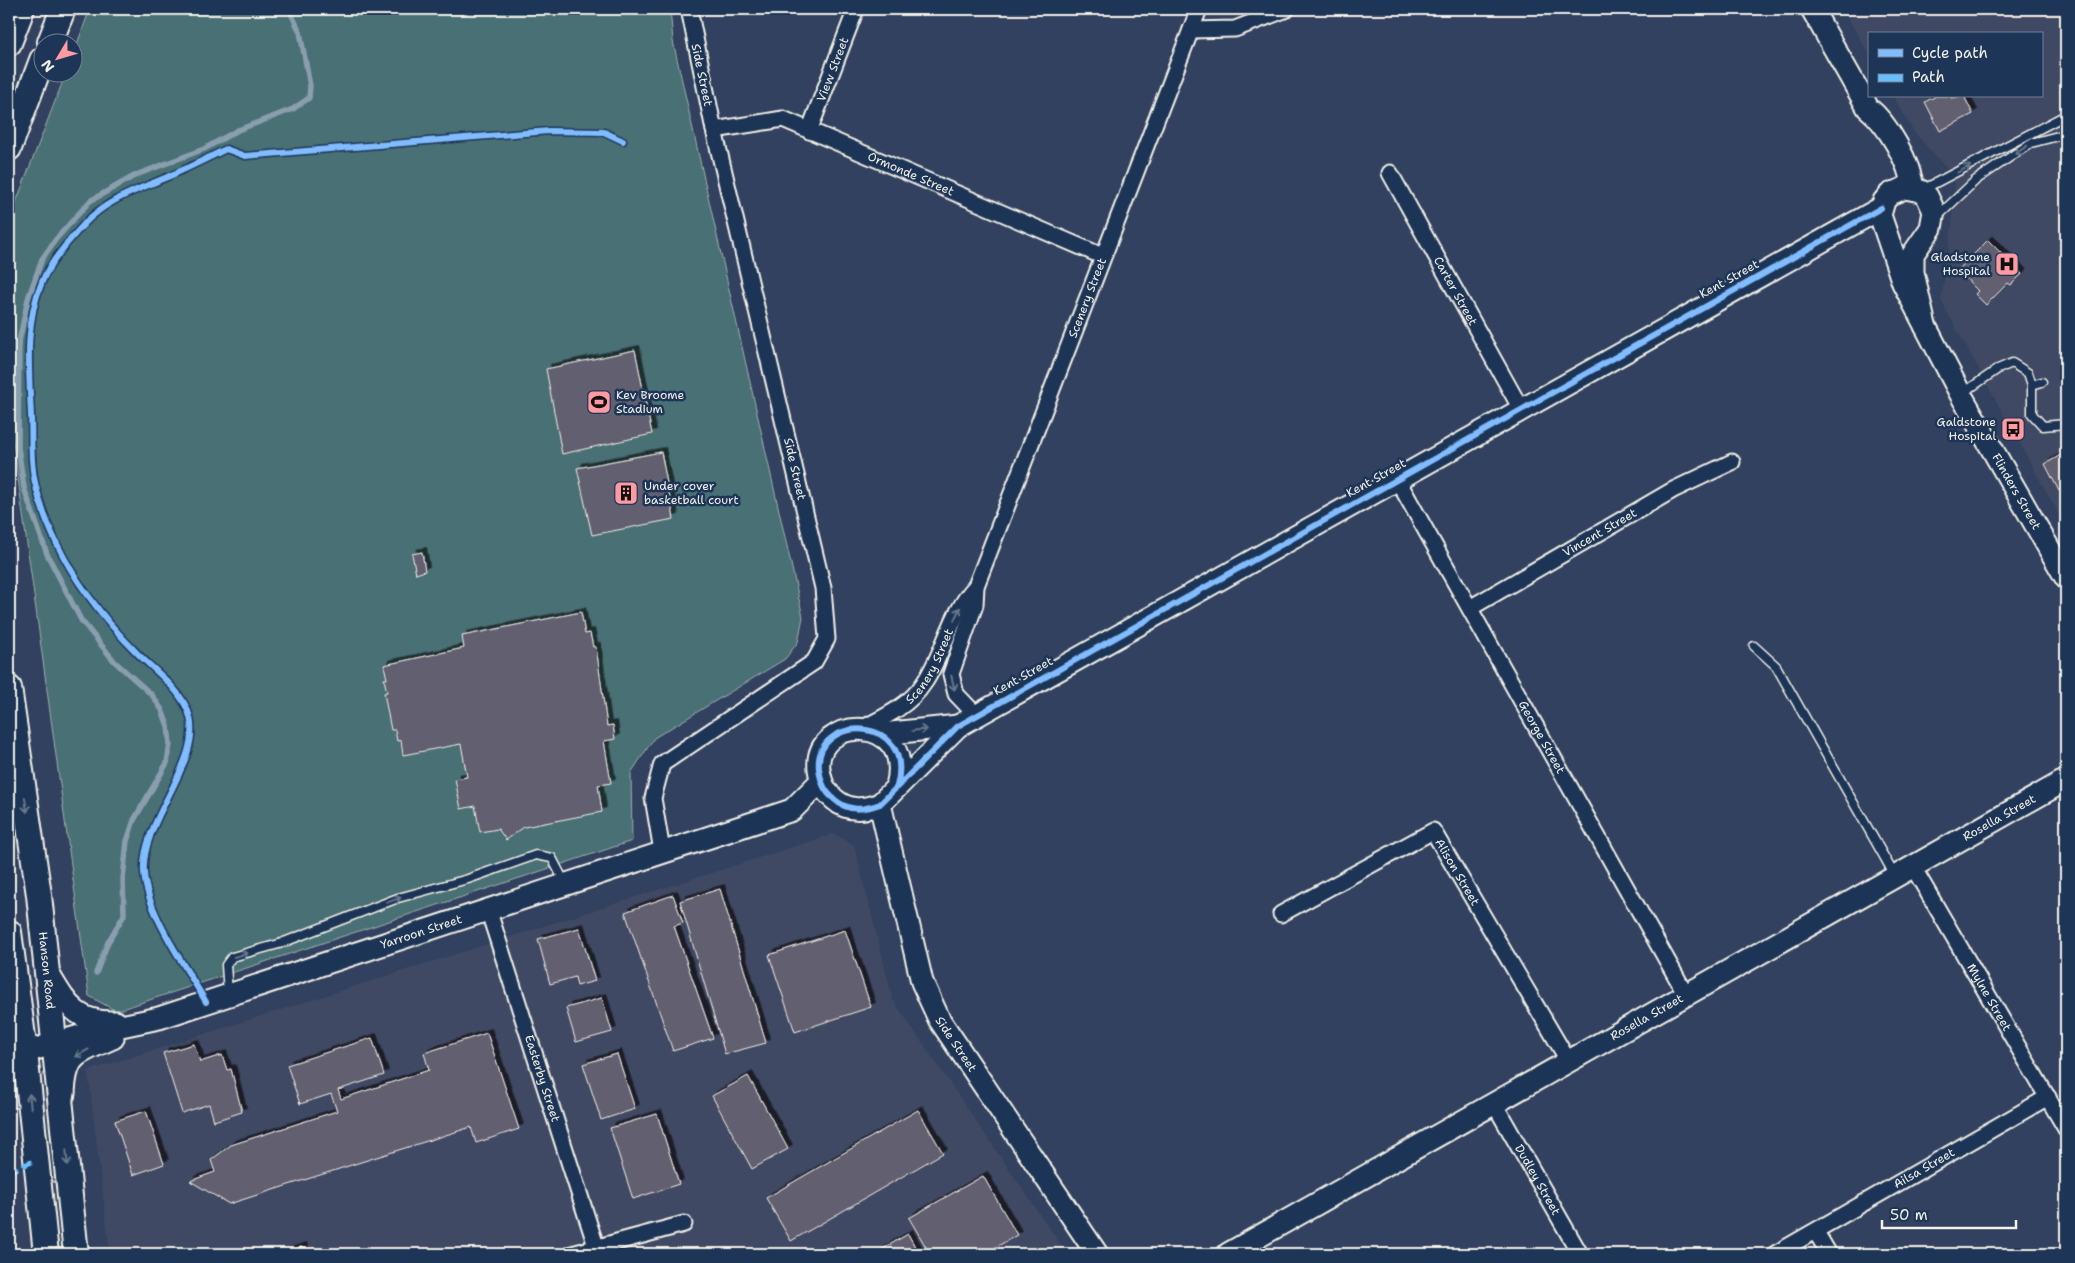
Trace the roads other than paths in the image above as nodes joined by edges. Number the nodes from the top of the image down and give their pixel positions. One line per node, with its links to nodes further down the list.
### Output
1 (22, 9): 10 (main road)
2 (63, 9): 9 (main road)
3 (689, 9): 14 (street, Side Street)
4 (856, 9): 15 (street, View Street)
5 (1200, 9): 8 (street, Scenery Street)
6 (1287, 9): 8 (street)
7 (1812, 9): 12 (street, Flinders Street)
8 (1191, 30): 22 (street, Scenery Street)
9 (54, 32)
10 (9, 43)
11 (34, 82): 17 (main road)
12 (1868, 108): 19 (street, Flinders Street); 20 (street, Flinders Street)
13 (2066, 114): 19 (lane, one-way to 13)
14 (714, 130): 15 (street, Ormonde Street); 43 (street, Side Street)
15 (809, 131): 22 (street, Ormonde Street)
16 (2066, 134): 21 (lane, one-way to 21)
17 (9, 148)
18 (1390, 173): 27 (street, Carter Street)
19 (1917, 190): 20 (street); 21 (street, Flinders Street)
20 (1885, 216): 21 (street); 23 (street, Flinders Street); 27 (street, Kent Street)
21 (1930, 227): 23 (street, Flinders Street)
22 (1102, 256): 32 (street, Scenery Street)
23 (1925, 326): 26 (street, Flinders Street)
24 (2042, 382): 25 (lane)
25 (2032, 385): 26 (lane); 28 (lane)
26 (1961, 394): 31 (street, Flinders Street)
27 (1521, 409): 30 (street, Kent Street)
28 (2066, 424)
29 (1732, 462): 33 (street, Vincent Street)
30 (1397, 479): 33 (street, George Street); 36 (street, Kent Street)
31 (2066, 578)
32 (976, 586): 36 (street, Scenery Street, one-way to 36); 38 (street, Scenery Street, one-way to 32)
33 (1470, 608): 52 (street, George Street)
34 (1754, 646): 44 (lane)
35 (9, 688): 49 (main road, Hanson Road, one-way to 49)
36 (977, 716): 37 (street, Kent Street)
37 (958, 726): 38 (street, Kent Street, one-way to 37); 41 (street, Kent Street)
38 (872, 731): 40 (street); 41 (street)
39 (2066, 780): 44 (street, Rosella Street)
40 (821, 781): 42 (street); 43 (street, Yarroon Street)
41 (897, 786): 42 (street)
42 (880, 804): 67 (street, Side Street)
43 (662, 851): 45 (street, Yarroon Street)
44 (1904, 872): 52 (street, Rosella Street); 57 (street, Mylne Street)
45 (565, 883): 46 (street, Yarroon Street); 51 (lane, one-way to 45)
46 (488, 909): 51 (street, Yarroon Street); 63 (street, Easterby Street)
47 (1281, 914): 56 (street, Alison Street)
48 (9, 932): 50 (main road)
49 (48, 973): 53 (street); 54 (main road, Hanson Road)
50 (12, 988): 55 (main road)
51 (229, 995): 53 (street, Yarroon Street)
52 (1686, 996): 56 (street, Rosella Street)
53 (159, 1018): 54 (street, Yarroon Street); 59 (street, one-way to 59)
54 (55, 1044): 55 (street, Yarroon Street); 59 (main road, Hanson Road)
55 (17, 1054): 64 (main road, one-way to 55)
56 (1569, 1062): 58 (street, Rosella Street)
57 (2048, 1097): 60 (street, Mylne Street); 62 (street, Ailsa Street)
58 (1495, 1105): 68 (street, Rosella Street); 69 (street, Dudley Street)
59 (64, 1116): 65 (main road, Hanson Road, one-way to 65)
60 (2066, 1129)
61 (684, 1224): 63 (street)
62 (1816, 1232): 70 (street, Ailsa Street); 71 (street)
63 (596, 1246): 66 (street)
64 (46, 1254)
65 (76, 1254)
66 (572, 1254)
67 (1097, 1254)
68 (1228, 1254)
69 (1580, 1254)
70 (1775, 1254)
71 (1829, 1254)

